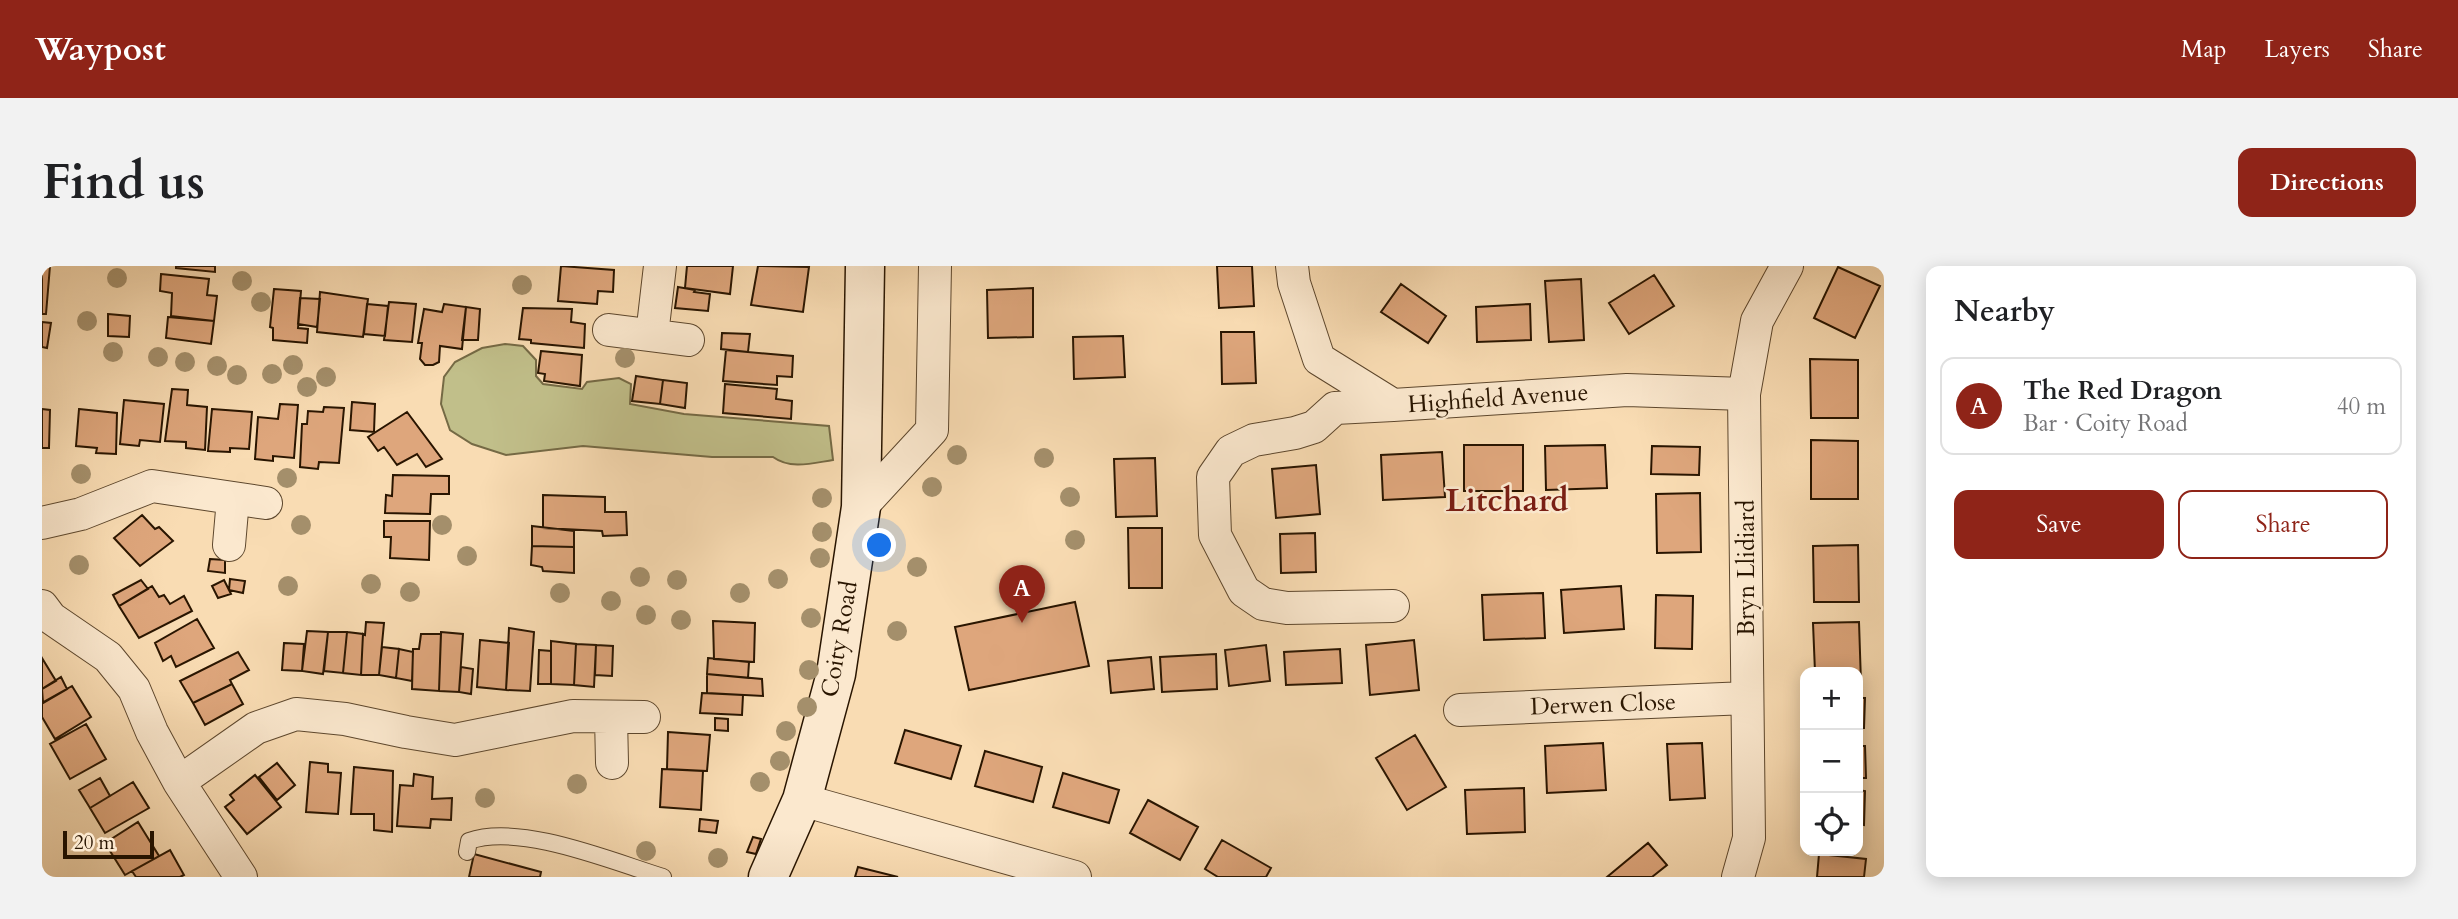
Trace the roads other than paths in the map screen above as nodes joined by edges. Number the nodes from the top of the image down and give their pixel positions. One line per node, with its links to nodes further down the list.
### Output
1 (660, 266): 7 (street)
2 (865, 266): 13 (main road, Coity Road)
3 (936, 266): 13 (street)
4 (1292, 266): 10 (street, Highfield Avenue)
5 (1787, 266): 9 (street, Bryn Llidiard)
6 (609, 330): 7 (street)
7 (652, 335): 8 (street)
8 (688, 340)
9 (1744, 394): 10 (street, Highfield Avenue); 18 (street, Bryn Llidiard)
10 (1393, 404): 17 (street)
11 (233, 499): 12 (street); 14 (street); 15 (street)
12 (266, 503)
13 (861, 507): 24 (main road, Coity Road)
14 (42, 523)
15 (229, 545)
16 (42, 606): 23 (street)
17 (1393, 606)
18 (1747, 698): 19 (street, Derwen Close); 30 (street, Bryn Llidiard)
19 (1460, 710)
20 (611, 717): 21 (street); 22 (street); 23 (street)
21 (644, 718)
22 (612, 763)
23 (179, 782): 26 (street)
24 (802, 800): 28 (main road, Coity Road); 29 (street)
25 (467, 852): 27 (lane)
26 (241, 877)
27 (663, 877)
28 (768, 877)
29 (1075, 877)
30 (1738, 877)

